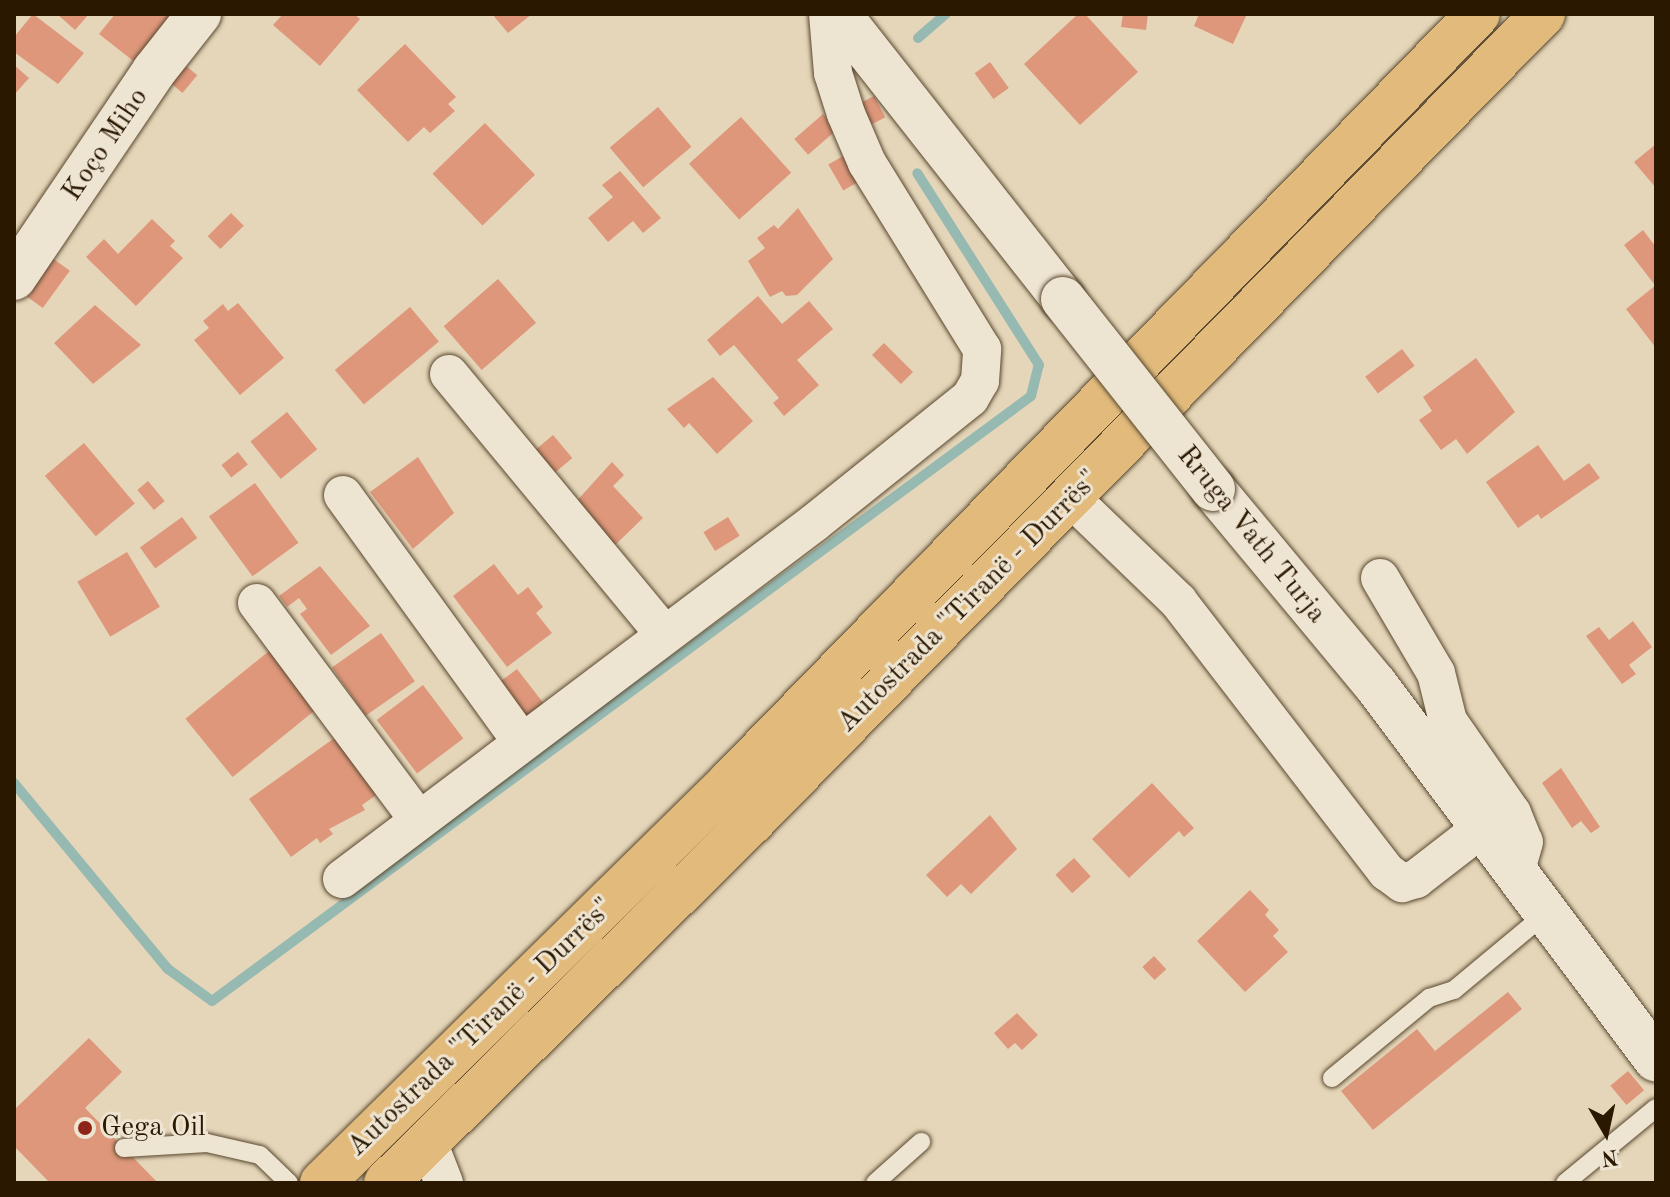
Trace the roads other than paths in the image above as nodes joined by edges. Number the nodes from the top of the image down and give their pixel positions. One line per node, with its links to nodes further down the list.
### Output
1 (199, 14): 6 (street, Koço Miho)
2 (828, 14): 12 (street)
3 (839, 14): 15 (street, Rruga Vath Turja, bridge)
4 (1478, 14): 26 (highway, Autostrada "Tiranë - Durrës")
5 (1543, 14): 9 (highway, Autostrada "Tiranë - Durrës")
6 (14, 278)
7 (449, 374): 12 (street)
8 (343, 495): 13 (street)
9 (1071, 498): 15 (street); 22 (highway, Autostrada "Tiranë - Durrës")
10 (1380, 578): 16 (street)
11 (257, 603): 14 (street)
12 (664, 634): 13 (street)
13 (521, 741): 14 (street)
14 (419, 820): 17 (street)
15 (1483, 827): 16 (street, Rruga Vath Turja)
16 (1515, 873): 18 (street, Rruga Vath Turja)
17 (342, 879)
18 (1544, 915): 19 (street, Rruga Vath Turja); 20 (lane)
19 (1656, 1060)
20 (1332, 1078)
21 (1656, 1108): 30 (lane)
22 (428, 1142): 27 (highway, Autostrada "Tiranë - Durrës"); 28 (street)
23 (921, 1142): 29 (lane)
24 (124, 1148): 25 (lane)
25 (289, 1183)
26 (322, 1183)
27 (386, 1183)
28 (444, 1183)
29 (875, 1183)
30 (1565, 1183)

